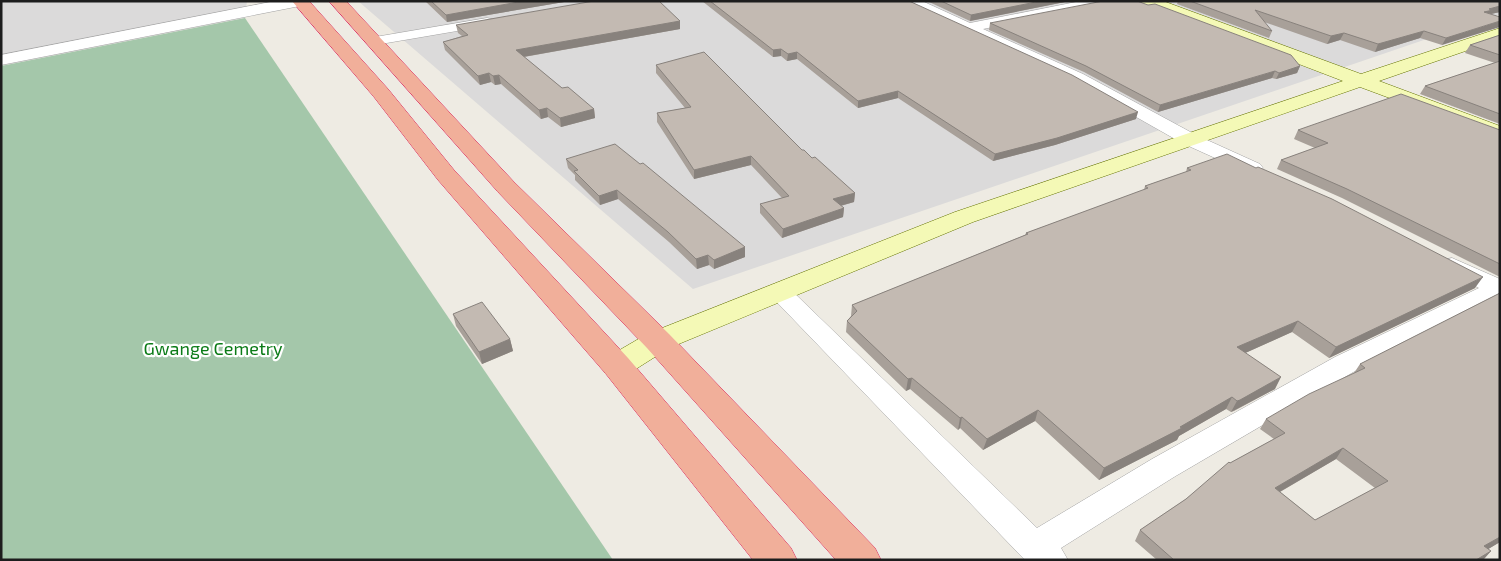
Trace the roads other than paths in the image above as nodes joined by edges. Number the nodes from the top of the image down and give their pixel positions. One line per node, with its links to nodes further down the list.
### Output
1 (300, 1): 10 (street); 19 (highway)
2 (337, 1): 9 (highway)
3 (911, 1): 7 (street)
4 (1103, 1): 7 (street)
5 (1148, 1): 11 (main road)
6 (501, 20): 9 (street)
7 (970, 27): 13 (street)
8 (1500, 33): 11 (main road)
9 (376, 41): 18 (highway)
10 (1, 60)
11 (1362, 81): 12 (main road); 13 (main road)
12 (1500, 133)
13 (1189, 139): 14 (street); 17 (main road)
14 (1271, 175)
15 (1437, 257): 16 (street)
16 (1499, 288): 20 (street)
17 (779, 292): 18 (main road); 20 (street)
18 (658, 341): 19 (main road); 22 (highway)
19 (617, 366): 21 (highway)
20 (1042, 554)
21 (777, 560)
22 (861, 560)

